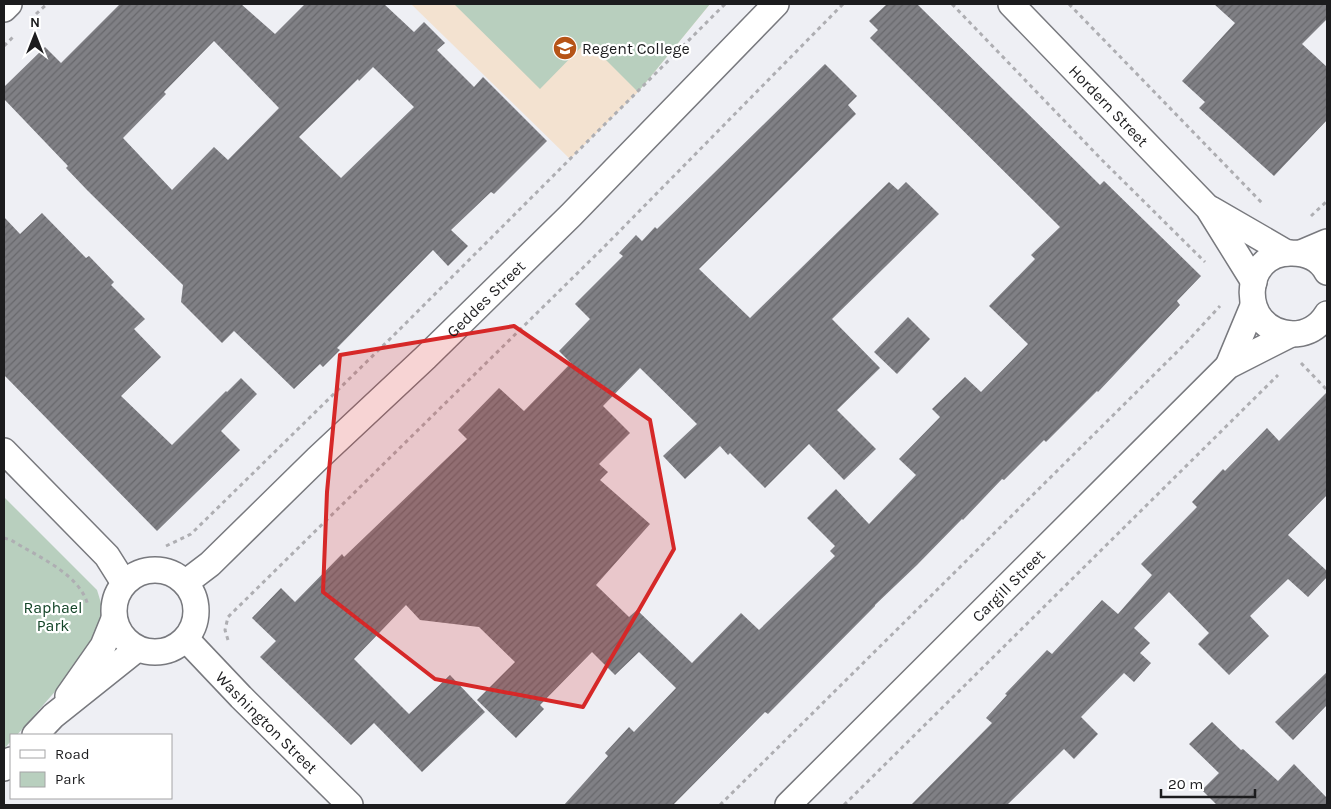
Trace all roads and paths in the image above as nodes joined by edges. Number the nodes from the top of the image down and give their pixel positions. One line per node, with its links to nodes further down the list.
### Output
1 (9, 4): 8 (street)
2 (725, 4): 26 (path)
3 (776, 4): 28 (street, Geddes Street)
4 (843, 4): 32 (path)
5 (952, 4): 15 (path)
6 (1011, 4): 10 (street, Hordern Street)
7 (1069, 4): 11 (path)
8 (4, 9)
9 (1327, 200): 12 (path)
10 (1208, 208): 14 (street, Hordern Street); 17 (street, Hordern Street)
11 (1269, 210)
12 (1307, 220)
13 (1327, 242): 14 (street)
14 (1294, 253): 16 (street, Hordern Street); 17 (street, Cargill Street)
15 (1206, 262)
16 (1327, 272)
17 (1253, 294): 19 (street, Hordern Street); 21 (street, Cargill Street)
18 (1223, 302): 37 (path)
19 (1314, 329): 21 (street, Cargill Street)
20 (1296, 358): 23 (path)
21 (1228, 366): 38 (street, Cargill Street)
22 (1283, 370): 39 (path)
23 (1327, 390)
24 (4, 451): 27 (street)
25 (4, 538): 29 (path)
26 (166, 546)
27 (124, 583): 28 (street); 30 (street)
28 (185, 583): 31 (street)
29 (88, 607)
30 (114, 619): 33 (street); 34 (street)
31 (186, 638): 33 (street); 36 (street, Washington Street)
32 (230, 643)
33 (138, 649): 34 (street)
34 (54, 716): 35 (street)
35 (36, 734)
36 (350, 805)
37 (720, 805)
38 (788, 805)
39 (844, 805)

